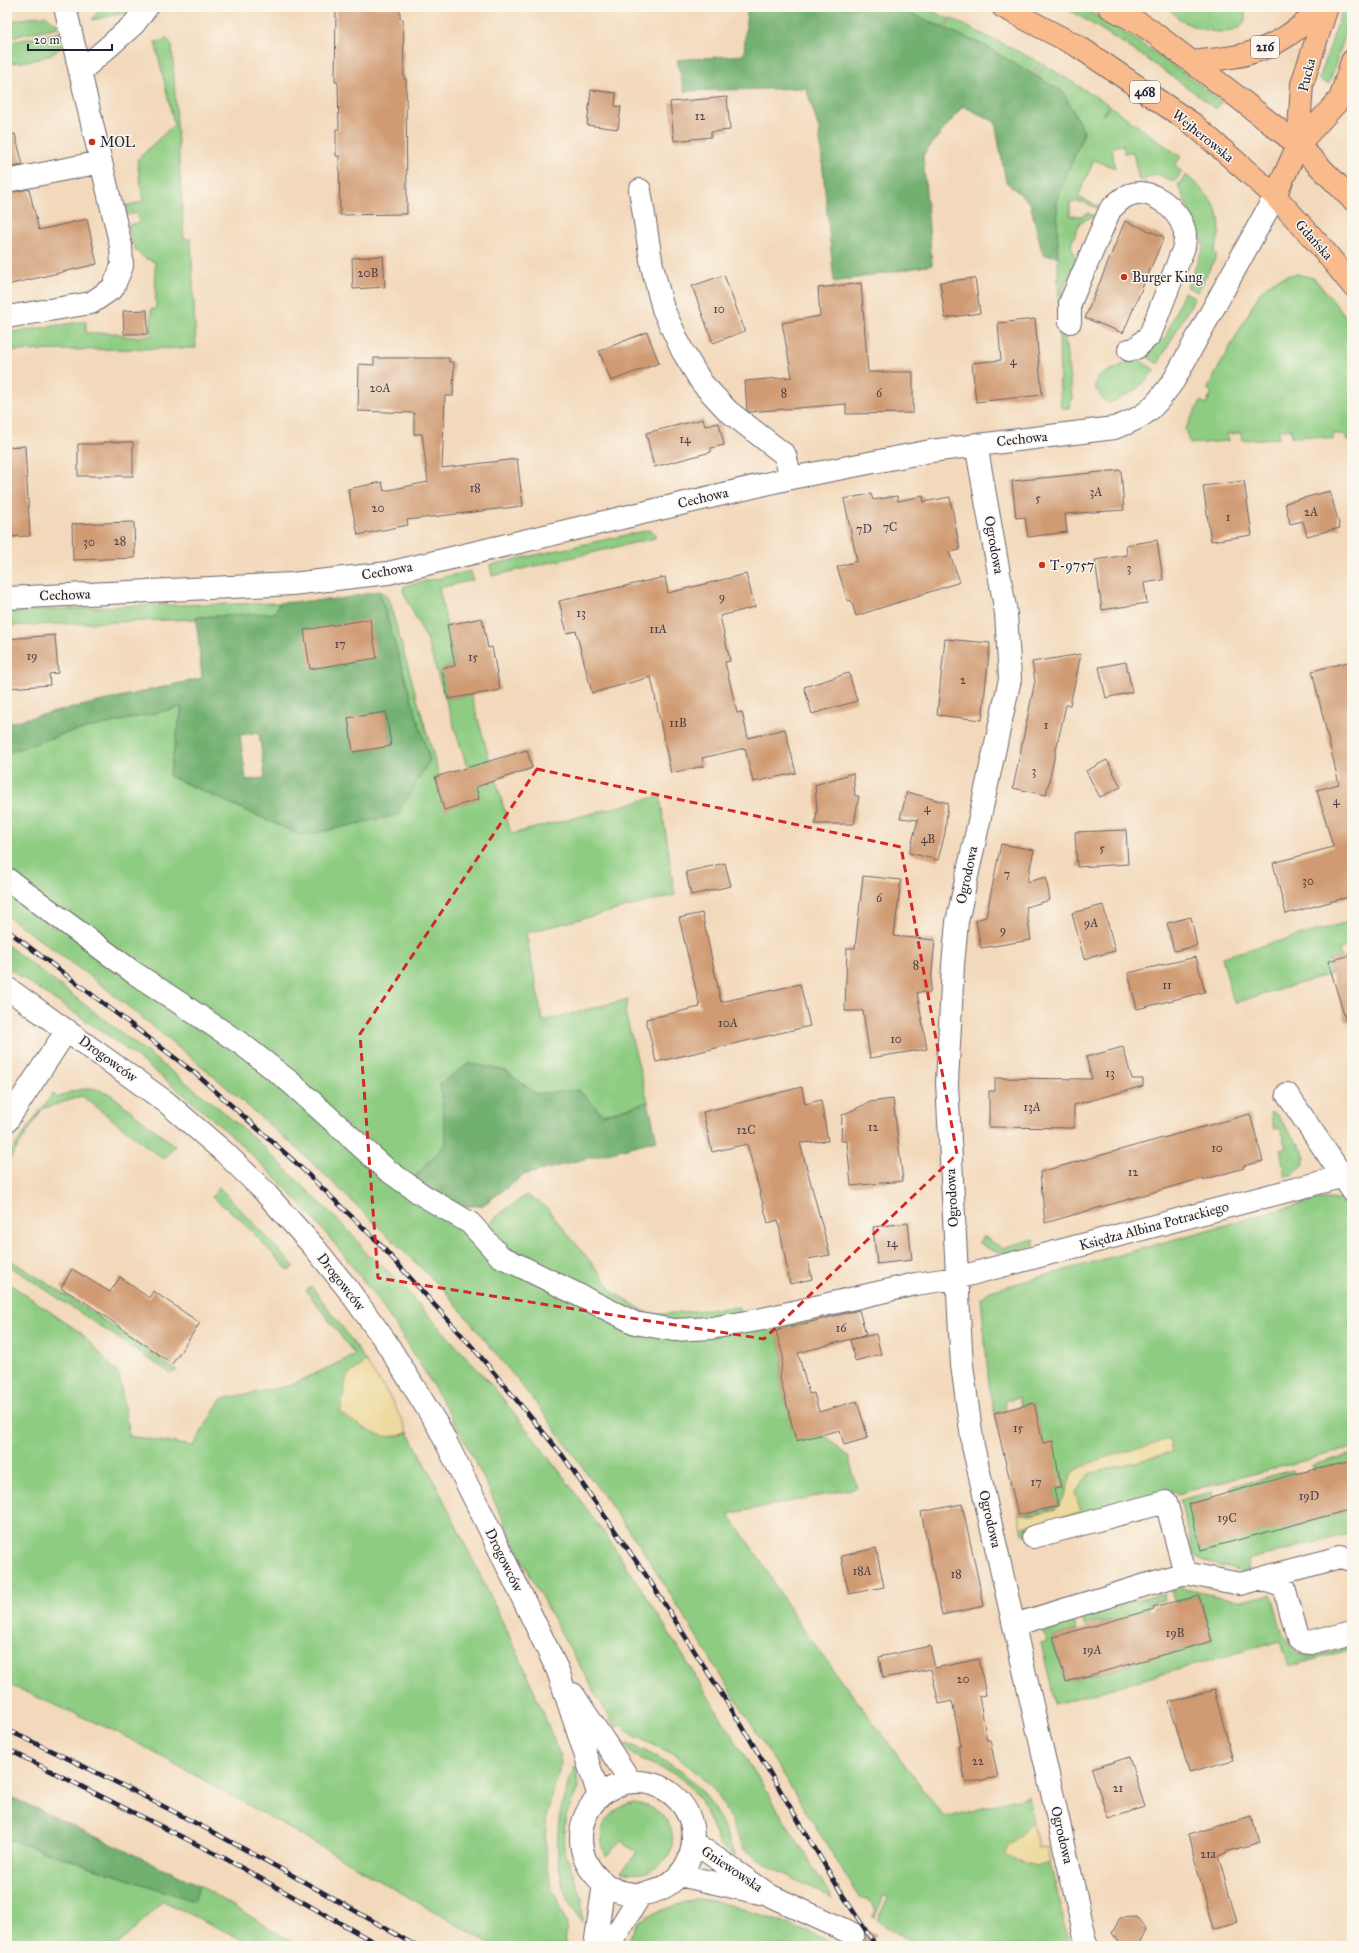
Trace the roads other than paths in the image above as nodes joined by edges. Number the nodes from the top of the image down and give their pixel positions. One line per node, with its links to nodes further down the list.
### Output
1 (65, 7): 8 (street)
2 (147, 7): 8 (street)
3 (1003, 7): 13 (main road, Wejherowska / 468)
4 (1109, 7): 7 (main road)
5 (1327, 7): 7 (main road, 216); 9 (main road, Pucka / 216)
6 (1352, 61): 9 (main road, Pucka)
7 (1193, 62): 9 (main road)
8 (81, 71): 10 (street)
9 (1298, 145): 13 (main road, Pucka); 14 (main road)
10 (101, 162): 11 (street); 16 (street)
11 (7, 181)
12 (640, 190): 20 (street)
13 (1275, 196): 15 (main road, Gdańska / 468); 19 (street, Cechowa)
14 (1352, 199)
15 (1352, 285)
16 (7, 317)
17 (1070, 322): 18 (street)
18 (1129, 350)
19 (976, 444): 20 (street, Cechowa); 28 (street, Ogrodowa)
20 (791, 478): 21 (street, Cechowa)
21 (7, 598)
22 (7, 879): 28 (street, Księdza Albina Potrackiego)
23 (7, 988): 24 (street, Drogowców)
24 (67, 1030): 26 (street); 35 (street, Drogowców)
25 (1287, 1094): 27 (street)
26 (7, 1121)
27 (1349, 1180): 28 (street, Księdza Albina Potrackiego)
28 (956, 1278): 33 (street, Ogrodowa)
29 (1033, 1537): 31 (street)
30 (1352, 1560): 32 (street)
31 (1185, 1573): 32 (street); 33 (street)
32 (1262, 1579): 34 (street)
33 (1014, 1625): 46 (street, Ogrodowa)
34 (1352, 1632)
35 (558, 1671): 36 (street, Drogowców); 37 (street, Drogowców)
36 (631, 1782): 37 (street); 38 (street)
37 (599, 1796): 40 (street)
38 (693, 1842): 39 (street); 42 (street, Gniewowska)
39 (679, 1875): 41 (street); 42 (street, Gniewowska)
40 (604, 1883): 41 (street); 44 (street)
41 (642, 1894): 45 (street)
42 (771, 1896): 43 (street, Gniewowska)
43 (853, 1934)
44 (595, 1946)
45 (609, 1946)
46 (1087, 1946)

